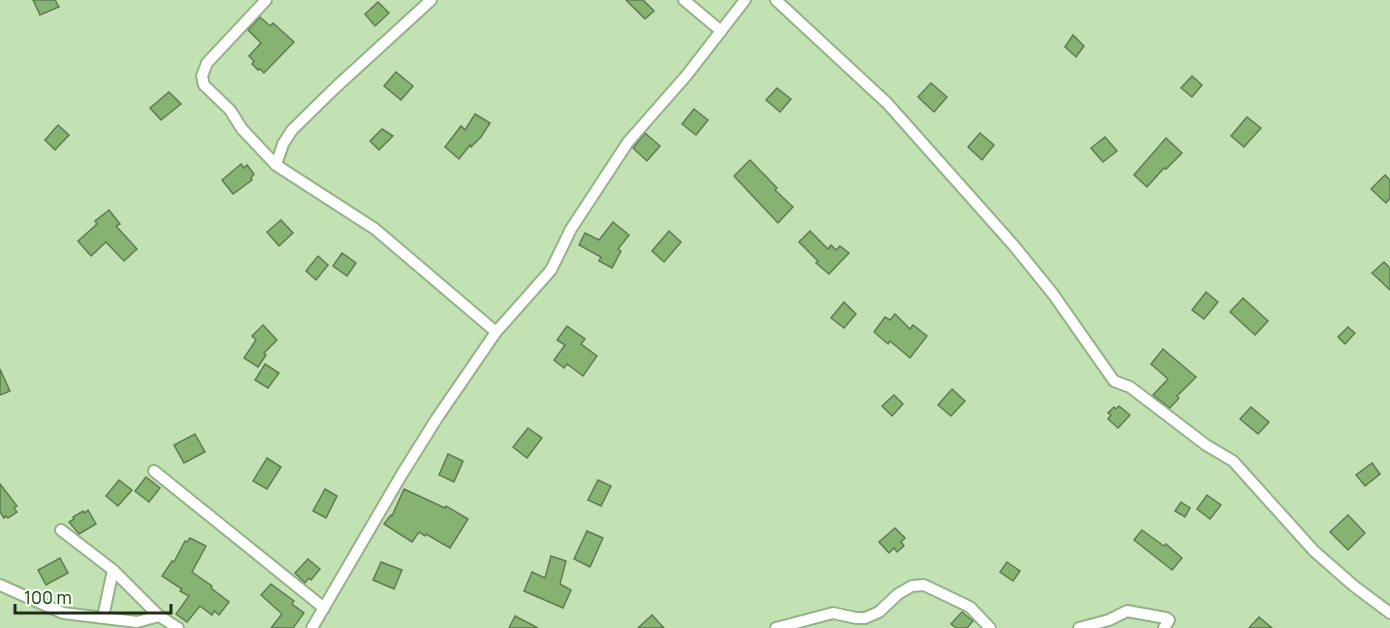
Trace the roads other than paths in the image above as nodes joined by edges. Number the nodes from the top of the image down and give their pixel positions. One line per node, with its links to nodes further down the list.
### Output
1 (266, 0): 7 (street)
2 (431, 0): 7 (street)
3 (684, 0): 6 (street)
4 (745, 0): 6 (street)
5 (776, 0): 14 (street)
6 (721, 31): 8 (street)
7 (276, 165): 8 (street)
8 (496, 332): 13 (street)
9 (154, 471): 13 (street)
10 (61, 530): 11 (street)
11 (113, 570): 15 (street); 16 (street)
12 (0, 585): 16 (street)
13 (324, 608): 18 (street)
14 (1390, 613)
15 (159, 616): 16 (street); 17 (street)
16 (103, 617)
17 (178, 628)
18 (312, 628)
19 (776, 628): 20 (street)
20 (990, 628)
21 (1078, 628): 22 (street)
22 (1164, 628)

